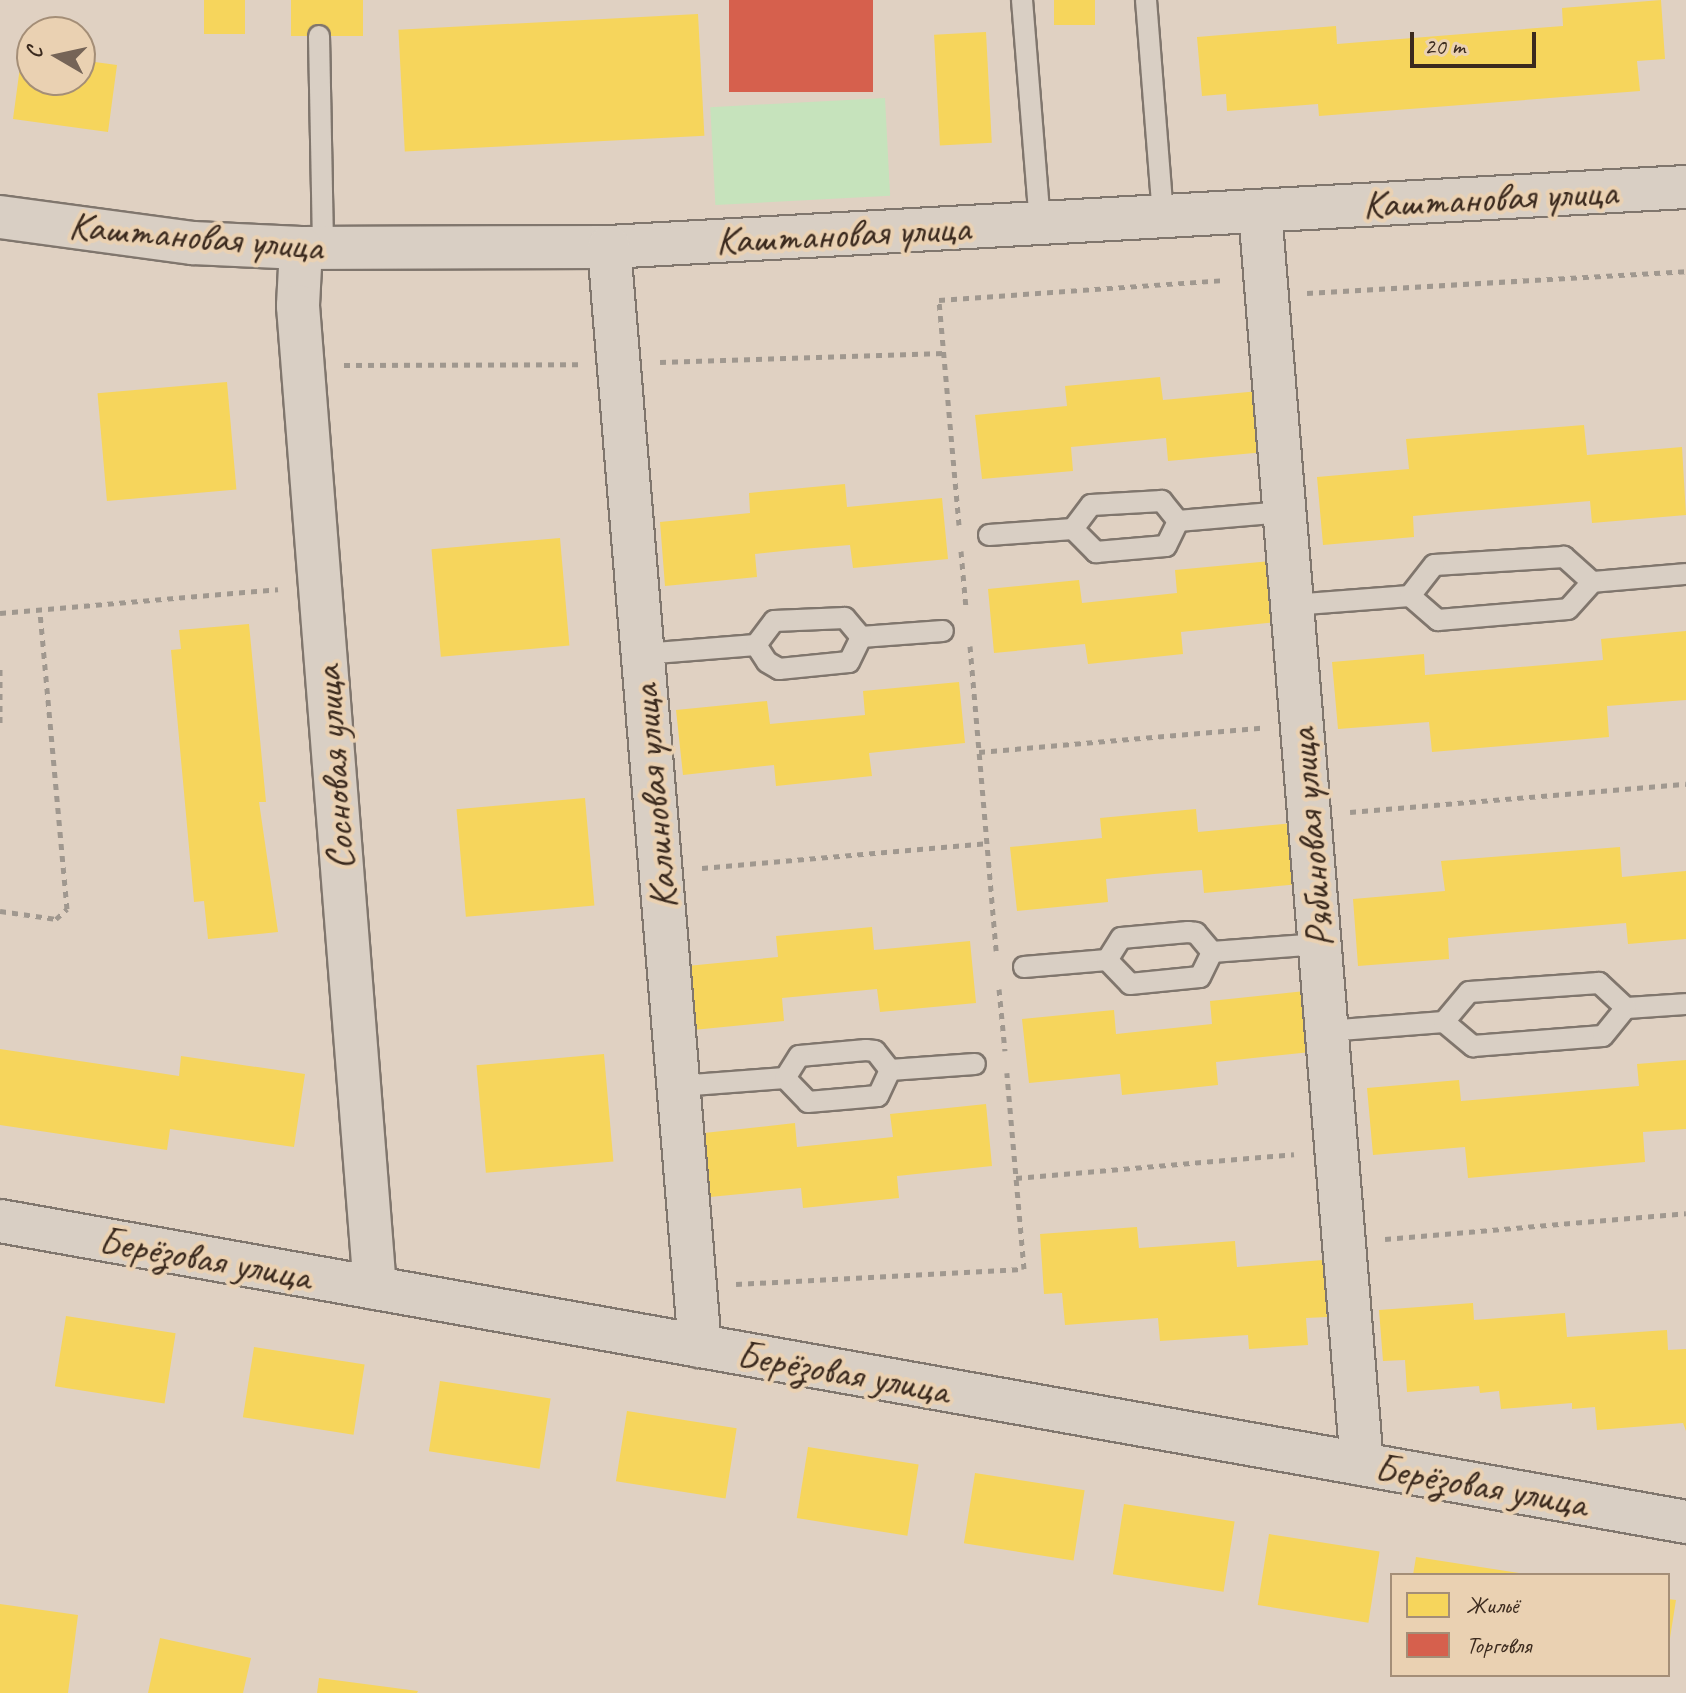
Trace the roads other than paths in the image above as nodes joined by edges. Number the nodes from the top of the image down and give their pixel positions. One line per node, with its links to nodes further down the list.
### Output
1 (1022, 0): 8 (lane)
2 (1146, 0): 6 (lane)
3 (319, 36): 10 (lane)
4 (1686, 187): 5 (street, Каштановая улица)
5 (1260, 211): 6 (street, Каштановая улица); 11 (street, Рябиновая улица)
6 (1163, 216): 8 (street, Каштановая улица)
7 (0, 217): 10 (street, Каштановая улица)
8 (1040, 223): 9 (street, Каштановая улица)
9 (609, 247): 10 (street, Каштановая улица); 22 (street, Калиновая улица)
10 (312, 248): 36 (street, Сосновая улица)
11 (1284, 512): 12 (lane); 18 (street, Рябиновая улица)
12 (1178, 521): 13 (lane); 13 (lane)
13 (1073, 529): 14 (lane)
14 (989, 535)
15 (1686, 574): 16 (lane)
16 (1592, 582): 17 (lane); 17 (lane)
17 (1410, 596): 18 (lane)
18 (1292, 605): 23 (street, Рябиновая улица)
19 (943, 631): 20 (lane)
20 (861, 637): 21 (lane); 21 (lane)
21 (756, 645): 22 (lane)
22 (643, 654): 34 (street, Калиновая улица)
23 (1320, 944): 24 (lane); 30 (street, Рябиновая улица)
24 (1212, 952): 25 (lane); 25 (lane)
25 (1107, 960): 26 (lane)
26 (1024, 967)
27 (1686, 1004): 28 (lane)
28 (1626, 1008): 29 (lane); 29 (lane)
29 (1444, 1022): 30 (lane)
30 (1327, 1031): 38 (street, Рябиновая улица)
31 (975, 1064): 32 (lane)
32 (890, 1070): 33 (lane); 33 (lane)
33 (785, 1078): 34 (lane)
34 (679, 1086): 37 (street, Калиновая улица)
35 (0, 1221): 36 (street, Берёзовая улица)
36 (375, 1288): 37 (street, Берёзовая улица)
37 (700, 1346): 38 (street, Берёзовая улица)
38 (1362, 1464): 39 (street, Берёзовая улица)
39 (1686, 1522)

